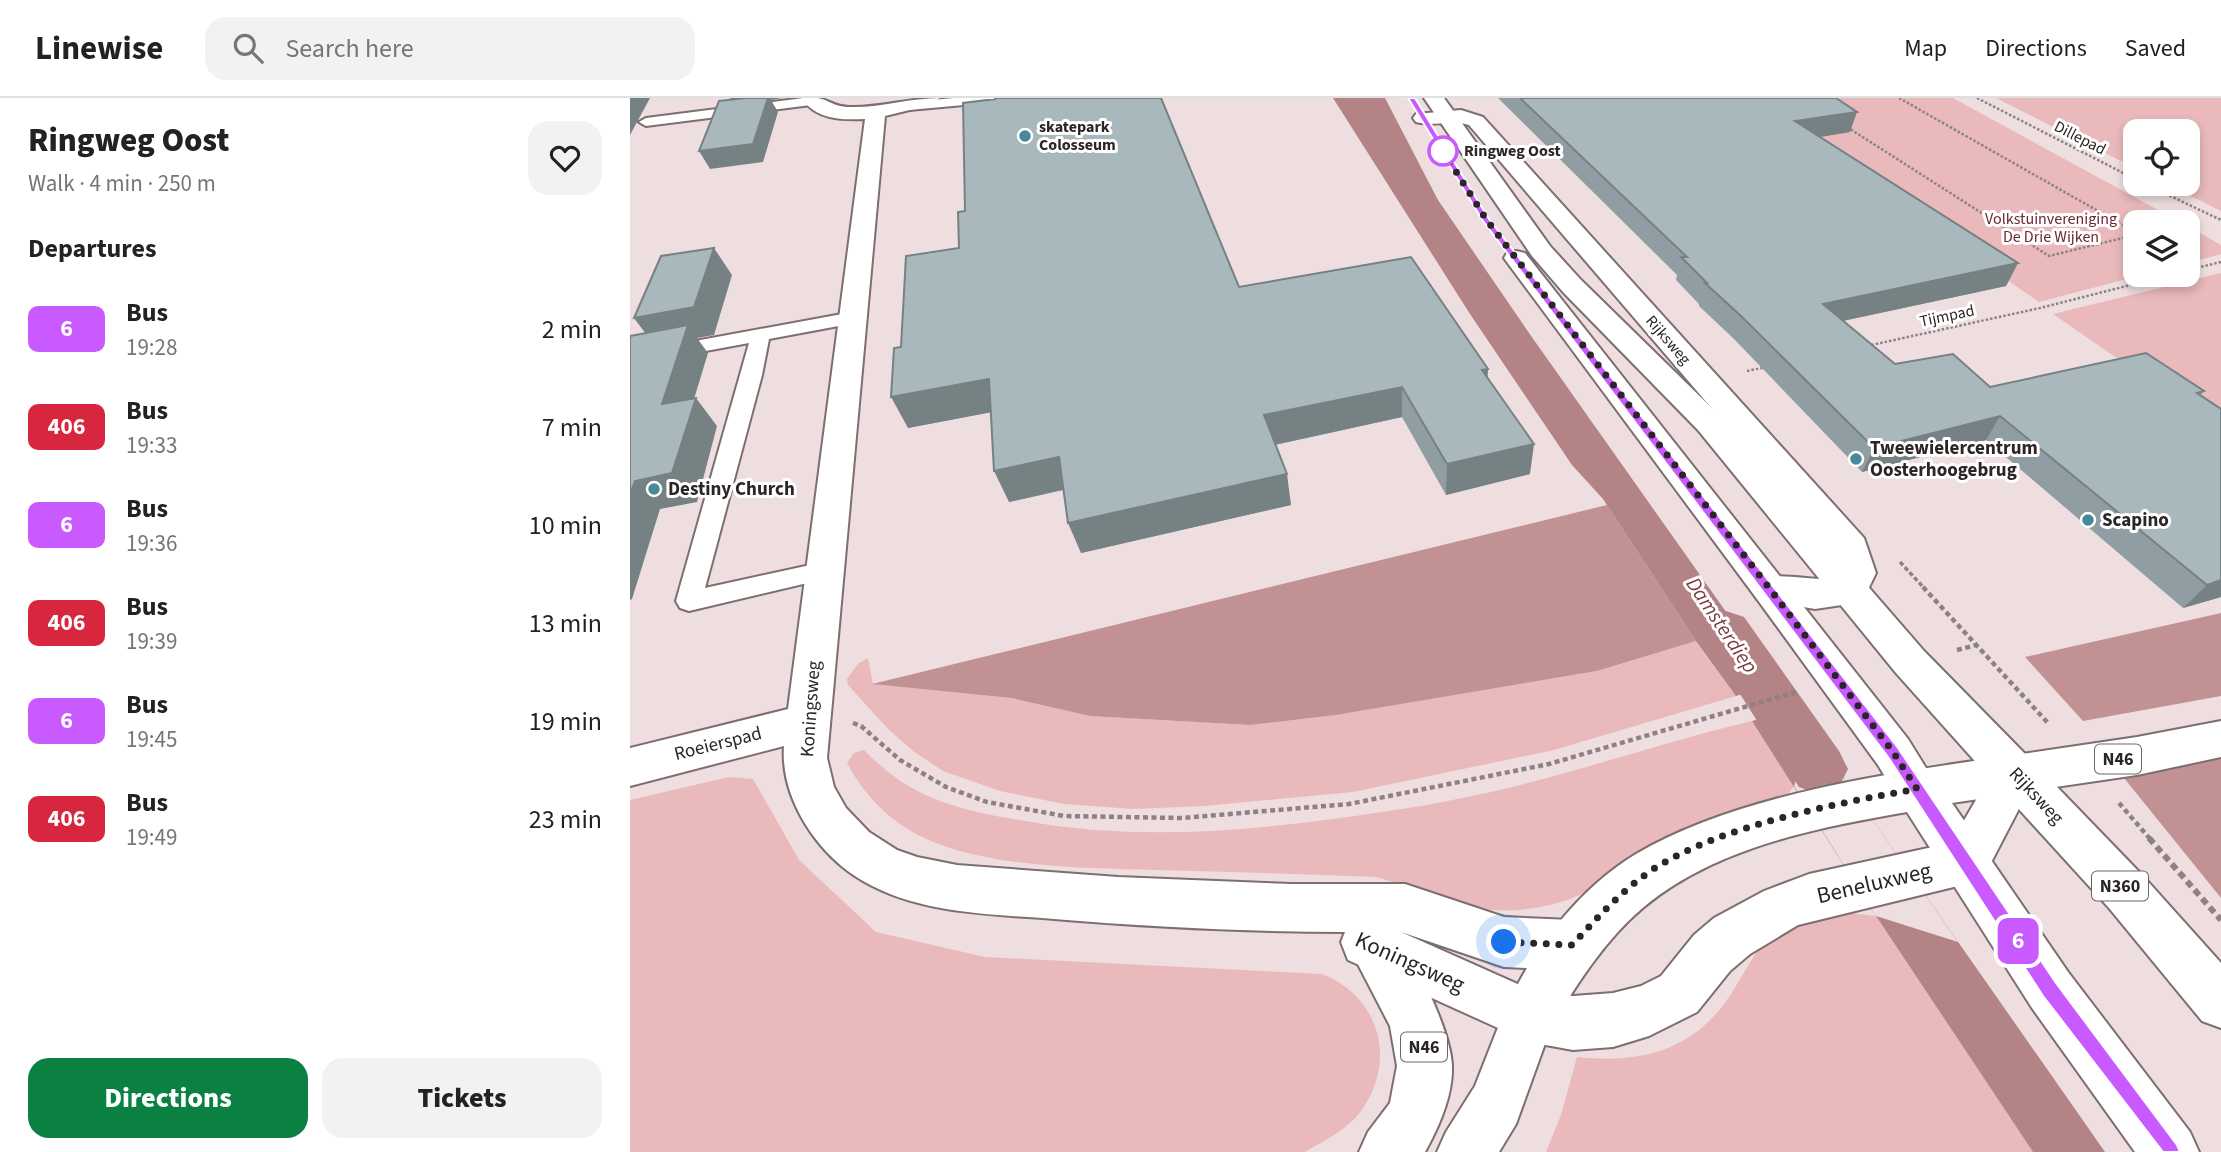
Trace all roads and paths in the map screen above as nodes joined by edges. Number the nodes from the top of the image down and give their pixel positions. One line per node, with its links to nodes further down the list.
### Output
1 (930, 98): 6 (main road)
2 (997, 98): 6 (lane)
3 (1899, 98): 14 (path)
4 (1977, 98): 11 (path, Dillepad)
5 (811, 99): 7 (main road); 9 (lane)
6 (909, 106): 7 (main road)
7 (876, 112): 20 (main road, Koningsweg)
8 (1430, 114): 28 (main road, Rijksweg)
9 (646, 122)
10 (1842, 124): 15 (path)
11 (2123, 173)
12 (2170, 196): 13 (path)
13 (2221, 220)
14 (2123, 227)
15 (2123, 237)
16 (1502, 241): 27 (main road)
17 (2221, 262): 18 (path)
18 (2200, 267)
19 (2123, 287): 22 (path, Tijmpad)
20 (853, 318): 21 (lane); 26 (main road, Koningsweg)
21 (760, 336): 23 (lane); 26 (lane)
22 (1864, 346)
23 (630, 359)
24 (1769, 367): 25 (path)
25 (1742, 372)
26 (824, 571): 30 (main road, Koningsweg)
27 (1770, 589): 28 (main road); 34 (main road)
28 (1849, 592): 33 (main road, Rijksweg / N360)
29 (1785, 695): 30 (path)
30 (807, 722): 32 (main road, Roeierspad); 36 (main road, Koningsweg)
31 (2221, 738): 33 (main road, N46)
32 (630, 767)
33 (2015, 774): 34 (main road); 35 (main road); 39 (main road, Rijksweg / N360)
34 (1917, 789): 35 (main road); 38 (main road)
35 (1966, 862): 40 (main road, Beneluxweg); 43 (main road)
36 (1291, 908): 37 (main road, Koningsweg); 38 (main road, Koningsweg)
37 (1373, 945): 40 (main road, Koningsweg); 41 (main road, N46)
38 (1572, 945): 40 (main road)
39 (2221, 1002)
40 (1529, 1016): 42 (main road)
41 (1388, 1152)
42 (1466, 1152)
43 (2170, 1152)

